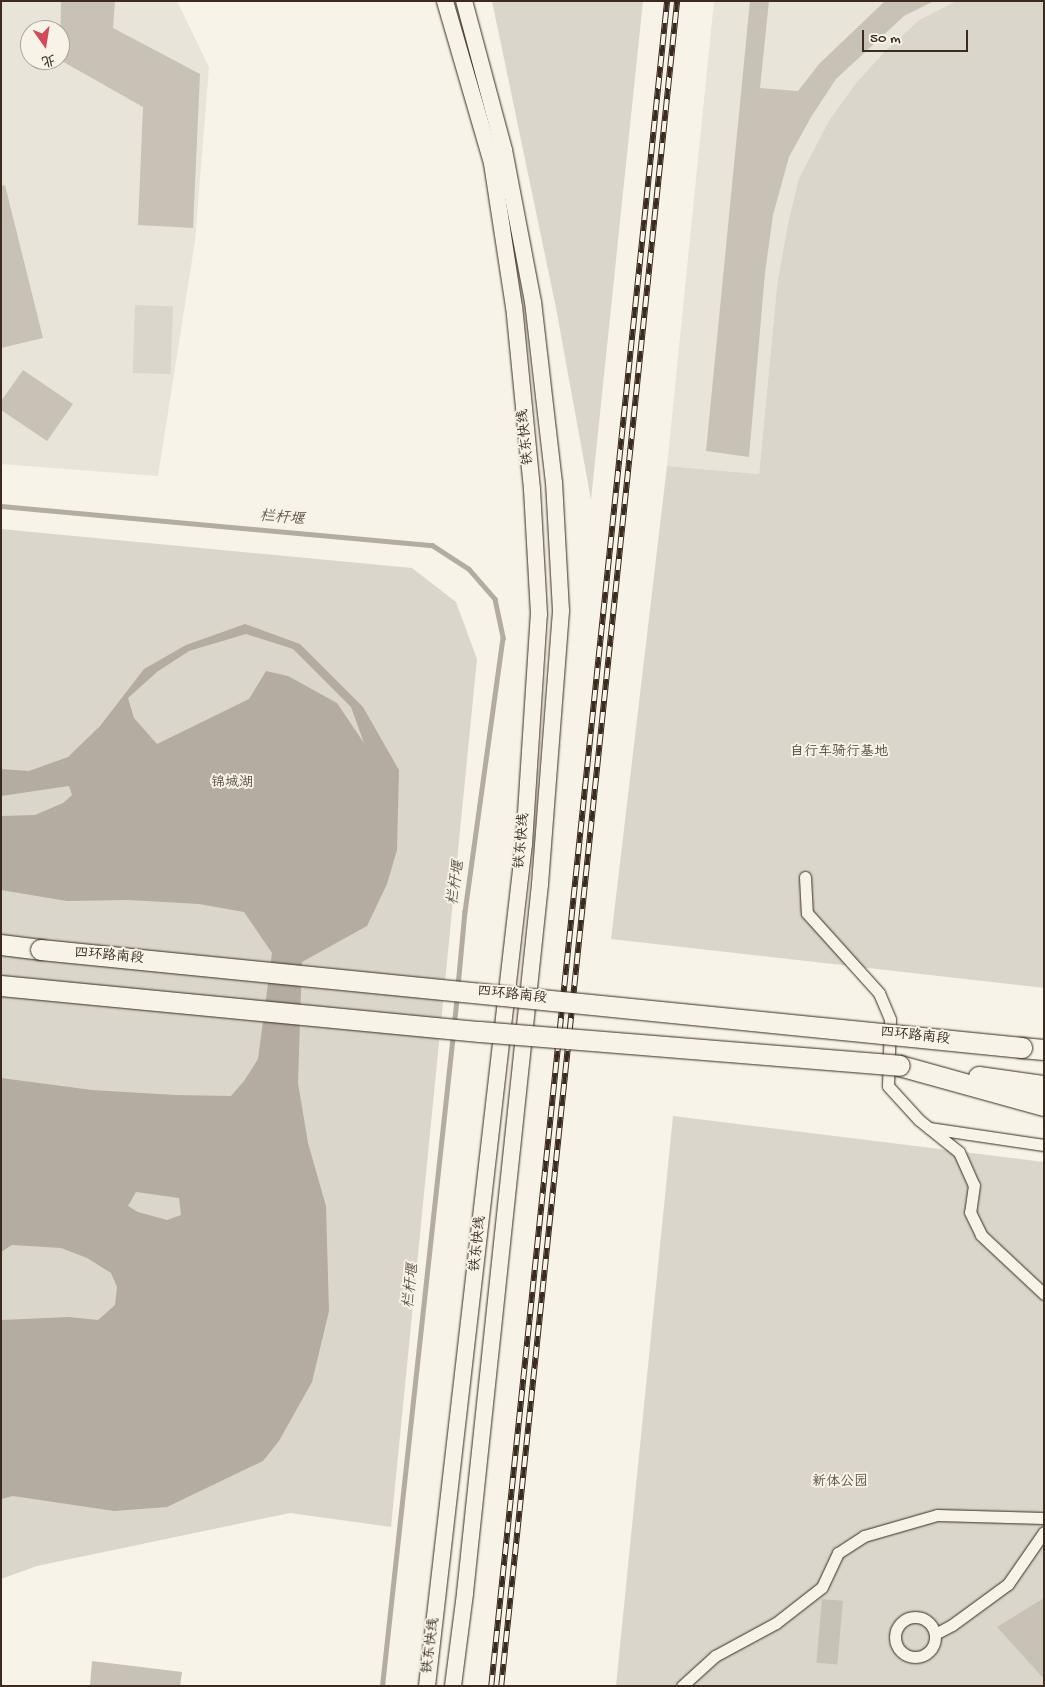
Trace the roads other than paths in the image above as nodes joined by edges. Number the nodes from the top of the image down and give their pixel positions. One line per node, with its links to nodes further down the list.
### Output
1 (445, 1): 15 (main road, 铁东快线)
2 (464, 1): 16 (main road, 铁东快线)
3 (805, 877): 9 (street)
4 (1, 946): 6 (highway, 四环路南段, bridge)
5 (1, 986): 7 (highway, bridge)
6 (1044, 1050)
7 (900, 1066): 8 (highway); 8 (highway)
8 (1043, 1099)
9 (929, 1128): 10 (street); 11 (street)
10 (1044, 1145)
11 (1044, 1294)
12 (1044, 1518): 17 (street)
13 (1044, 1532): 14 (street)
14 (935, 1634)
15 (427, 1686)
16 (453, 1686)
17 (682, 1686)

